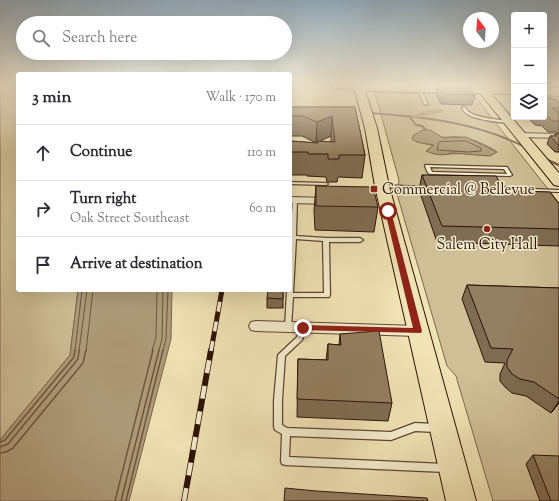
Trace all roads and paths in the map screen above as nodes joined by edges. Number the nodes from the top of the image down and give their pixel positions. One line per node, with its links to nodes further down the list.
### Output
1 (365, 107): 15 (main road)
2 (498, 107): 4 (main road)
3 (464, 108): 4 (lane)
4 (516, 129): 5 (street); 11 (main road)
5 (559, 136)
6 (458, 174): 7 (lane); 7 (lane); 8 (lane)
7 (474, 174): 9 (lane)
8 (461, 179)
9 (477, 179)
10 (292, 183): 12 (lane)
11 (558, 183): 14 (lane)
12 (326, 184)
13 (430, 188): 15 (lane)
14 (499, 189)
15 (381, 198): 27 (main road)
16 (293, 200): 17 (street); 18 (lane)
17 (339, 202)
18 (293, 237): 19 (lane); 21 (lane)
19 (326, 240): 20 (lane); 23 (lane)
20 (360, 240)
21 (292, 256)
22 (290, 292): 23 (lane)
23 (290, 295): 25 (lane)
24 (256, 326): 25 (street)
25 (288, 327): 26 (street)
26 (303, 328): 27 (street); 29 (lane)
27 (418, 331): 28 (main road)
28 (442, 428): 29 (lane); 30 (main road)
29 (286, 432): 30 (lane)
30 (452, 469): 31 (main road)
31 (461, 501)

